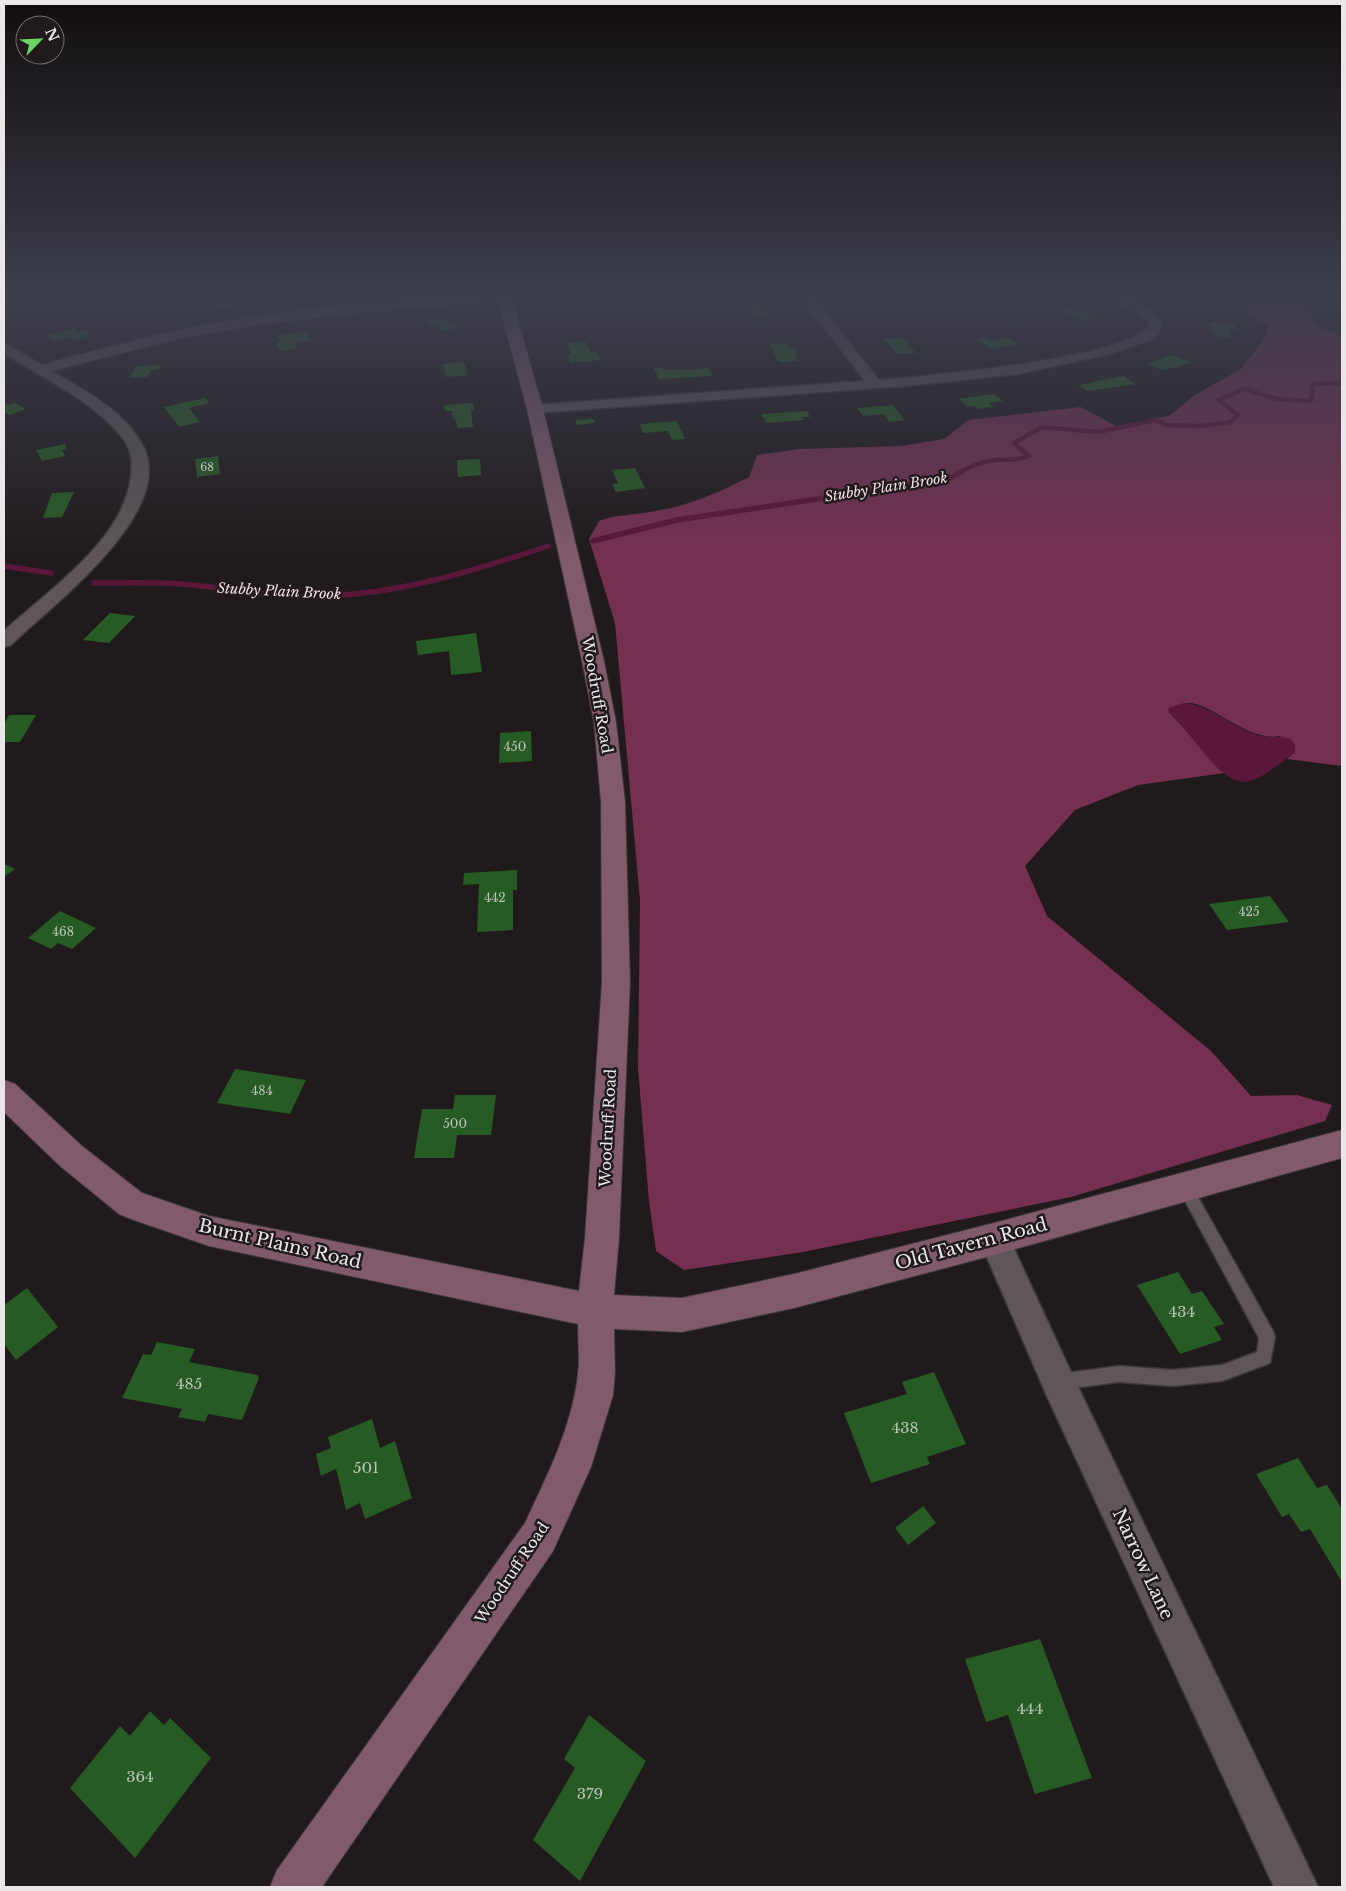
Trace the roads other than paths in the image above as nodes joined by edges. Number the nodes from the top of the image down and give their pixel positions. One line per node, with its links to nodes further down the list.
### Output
1 (57, 381): 7 (street)
2 (527, 381): 6 (street, Woodruff Road)
3 (873, 381): 5 (street)
4 (903, 381): 5 (street)
5 (875, 384): 6 (street)
6 (535, 409): 12 (street, Woodruff Road)
7 (4, 640)
8 (4, 1093): 12 (street, Burnt Plains Road)
9 (1342, 1144): 10 (street, Old Tavern Road)
10 (1184, 1186): 11 (street, Old Tavern Road); 13 (lane)
11 (994, 1240): 12 (street, Old Tavern Road); 13 (street, Narrow Lane)
12 (596, 1311): 14 (street, Woodruff Road)
13 (1058, 1382): 15 (street, Narrow Lane)
14 (294, 1887)
15 (1296, 1887)

